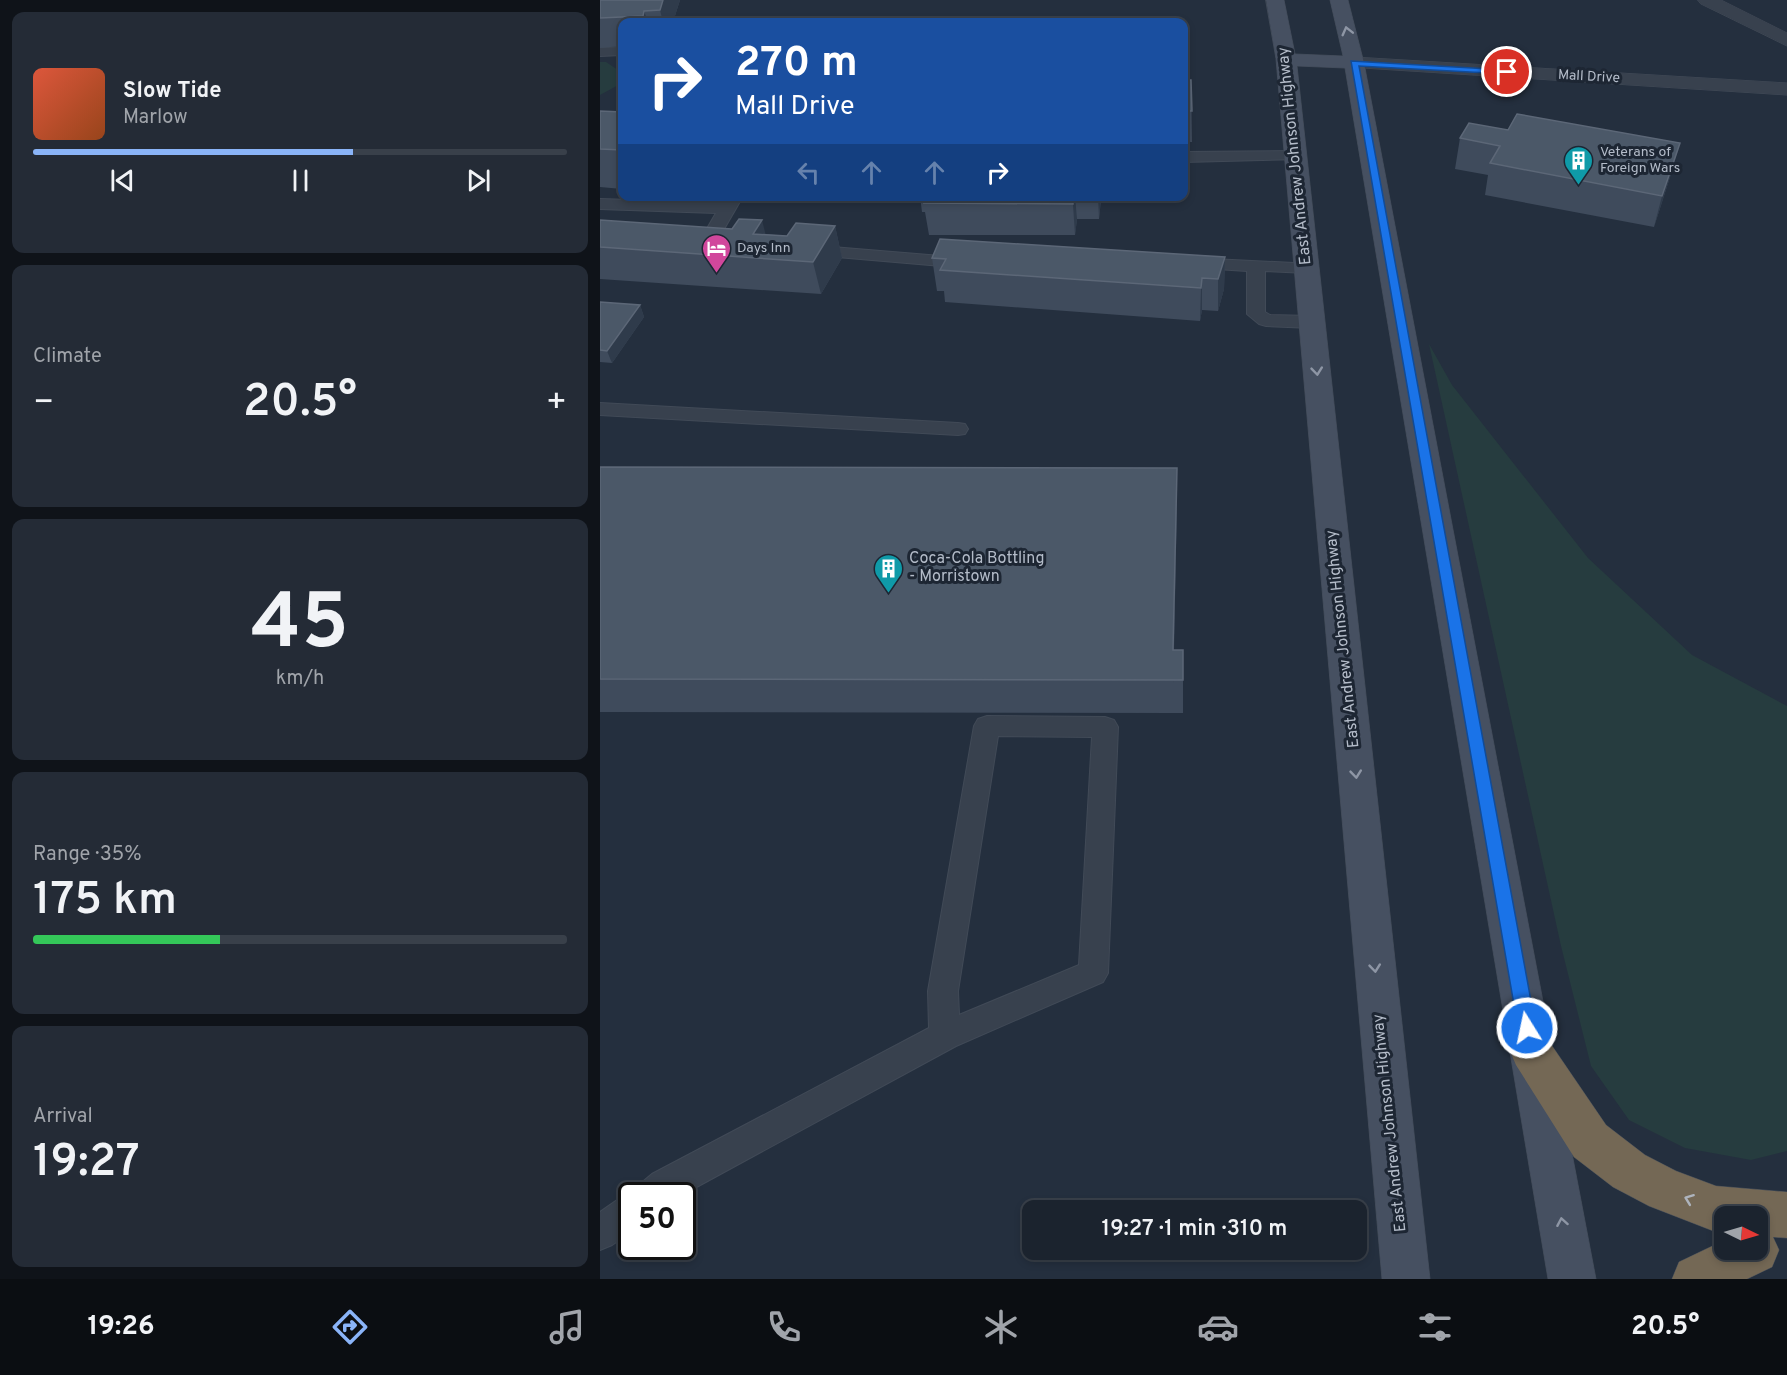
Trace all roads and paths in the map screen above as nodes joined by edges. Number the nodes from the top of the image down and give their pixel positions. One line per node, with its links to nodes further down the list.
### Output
1 (1275, 0): 7 (main road, East Andrew Johnson Highway)
2 (1339, 0): 8 (main road, one-way to 2)
3 (1707, 0): 4 (street)
4 (1787, 40)
5 (618, 51): 6 (lane)
6 (600, 52)
7 (1286, 59): 8 (main road); 10 (main road, East Andrew Johnson Highway)
8 (1354, 63): 9 (street, Mall Drive); 24 (main road)
9 (1787, 89)
10 (1296, 156): 11 (lane); 19 (main road, East Andrew Johnson Highway)
11 (1188, 157)
12 (731, 202): 13 (lane); 14 (lane)
13 (600, 204)
14 (750, 245)
15 (796, 249): 17 (lane)
16 (1174, 262): 18 (lane)
17 (980, 263)
18 (1256, 266): 19 (lane); 20 (lane)
19 (1307, 268): 20 (main road, East Andrew Johnson Highway)
20 (1312, 321): 32 (main road, East Andrew Johnson Highway, one-way to 32)
21 (600, 409): 22 (lane)
22 (958, 429)
23 (945, 1036): 23 (lane); 25 (lane)
24 (1531, 1051): 26 (highway, one-way to 24); 33 (main road, one-way to 24)
25 (671, 1182)
26 (1787, 1215)
27 (618, 1220): 28 (lane)
28 (600, 1233)
29 (1787, 1235): 30 (highway)
30 (1768, 1244)
31 (1734, 1260): 34 (highway)
32 (1406, 1279)
33 (1572, 1279)
34 (1696, 1279)

